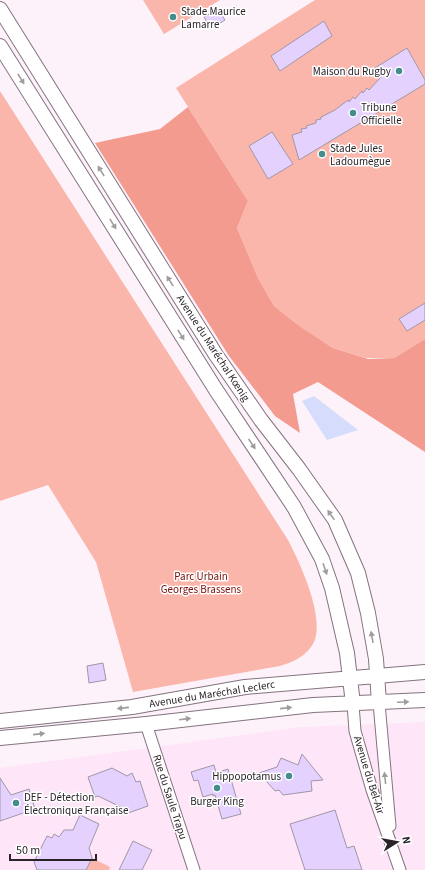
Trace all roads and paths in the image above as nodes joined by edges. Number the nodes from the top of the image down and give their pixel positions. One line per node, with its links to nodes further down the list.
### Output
1 (0, 9): 4 (main road, Avenue du Maréchal Kœnig, one-way to 1)
2 (0, 46): 5 (main road, Avenue du Maréchal Kœnig, one-way to 5)
3 (425, 672): 4 (main road, Avenue du Maréchal Leclerc)
4 (377, 676): 5 (main road, Avenue du Maréchal Leclerc); 7 (main road, Avenue du Maréchal Kœnig)
5 (350, 678): 8 (main road, Avenue du Maréchal Kœnig); 9 (main road, Avenue du Maréchal Leclerc, one-way to 9)
6 (425, 700): 7 (main road, Avenue du Maréchal Leclerc, one-way to 6)
7 (379, 703): 8 (main road, Avenue du Maréchal Leclerc); 12 (street, Avenue du Bel-Air, one-way to 7)
8 (353, 704): 10 (main road, Avenue du Maréchal Leclerc, one-way to 8); 12 (street, Avenue du Bel-Air)
9 (0, 721)
10 (146, 724): 11 (main road, Avenue du Maréchal Leclerc, one-way to 10); 13 (street, Rue du Saule Trapu)
11 (0, 738)
12 (392, 845): 14 (street, Avenue du Bel-Air)
13 (194, 870)
14 (400, 870)

